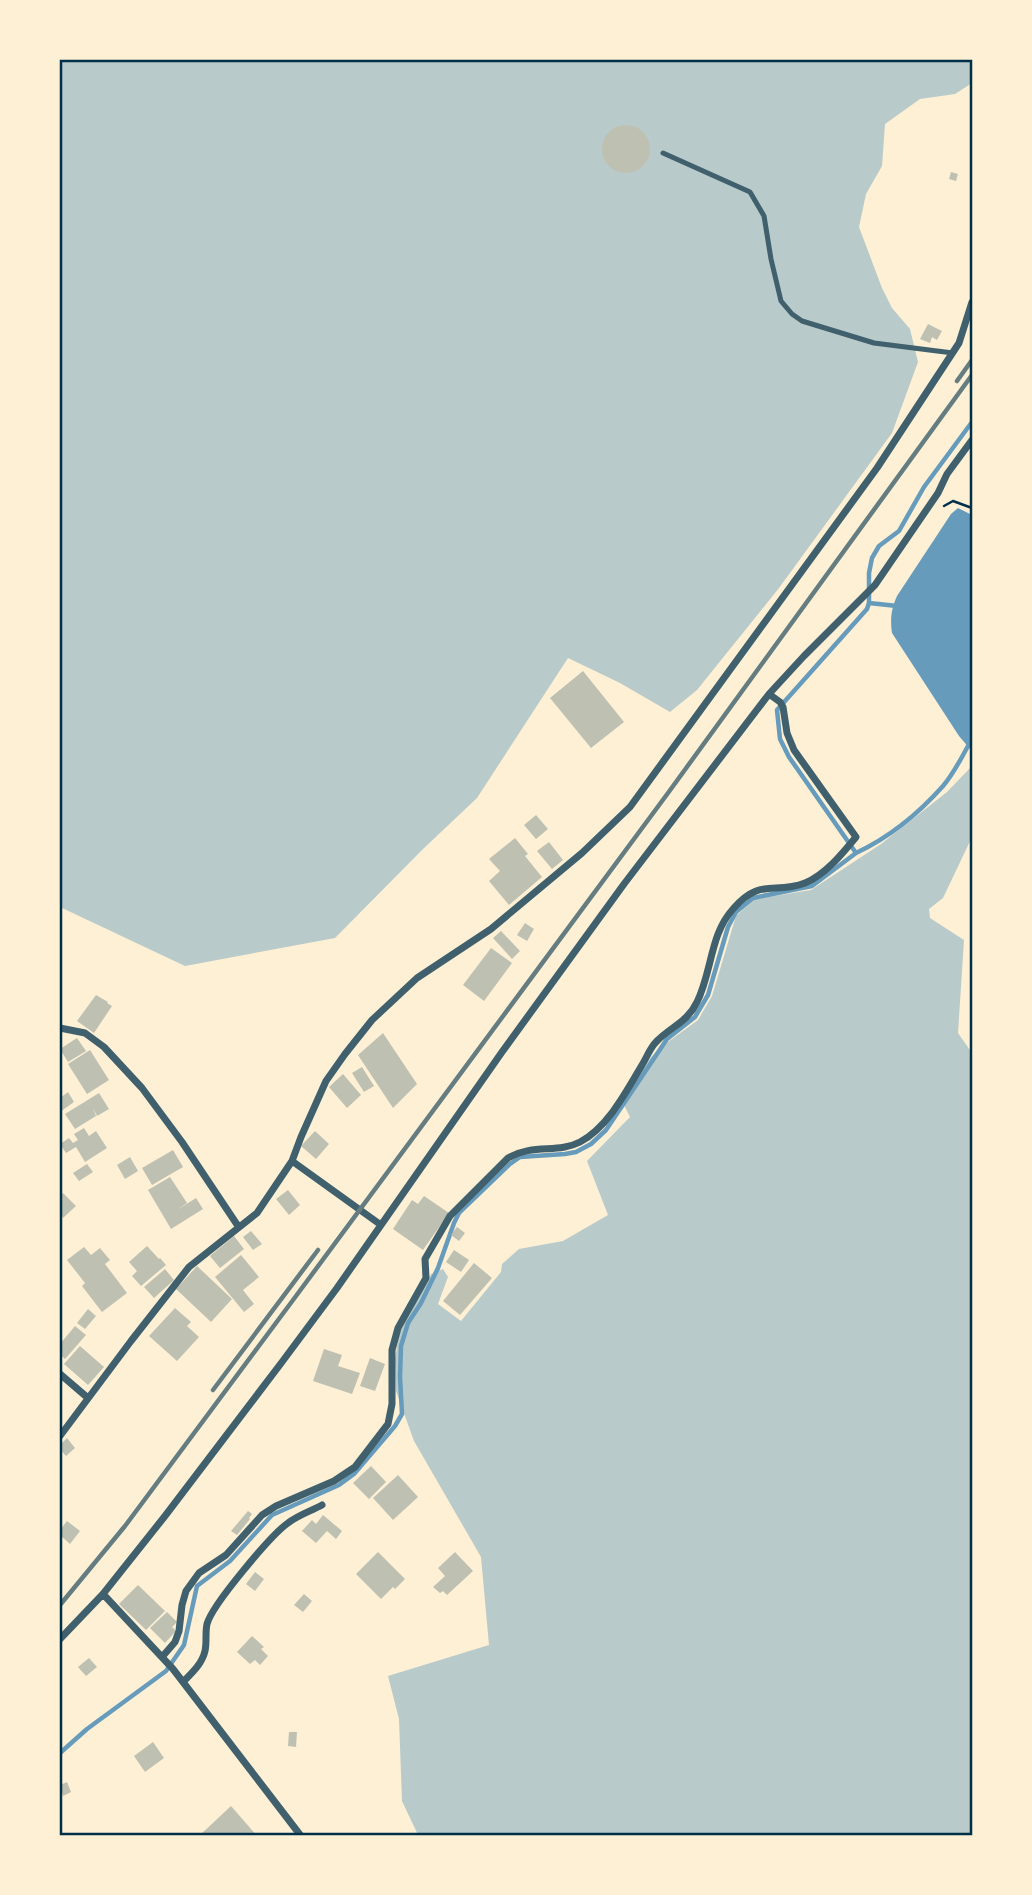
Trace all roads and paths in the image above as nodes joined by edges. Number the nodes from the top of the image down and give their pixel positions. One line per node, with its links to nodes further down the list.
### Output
1 (663, 153): 3 (lane)
2 (972, 302): 3 (street)
3 (953, 353): 9 (street)
4 (972, 440): 7 (street)
5 (942, 508): 6 (path)
6 (972, 508)
7 (769, 694): 10 (street); 18 (street)
8 (60, 1028): 11 (street)
9 (292, 1160): 10 (street); 11 (street)
10 (381, 1225): 16 (street)
11 (238, 1226): 13 (street)
12 (60, 1374): 13 (street)
13 (88, 1398): 14 (street)
14 (60, 1436)
15 (322, 1505): 19 (street)
16 (103, 1594): 17 (street); 18 (street)
17 (60, 1639)
18 (162, 1657): 19 (street)
19 (183, 1682): 20 (street)
20 (301, 1836)

